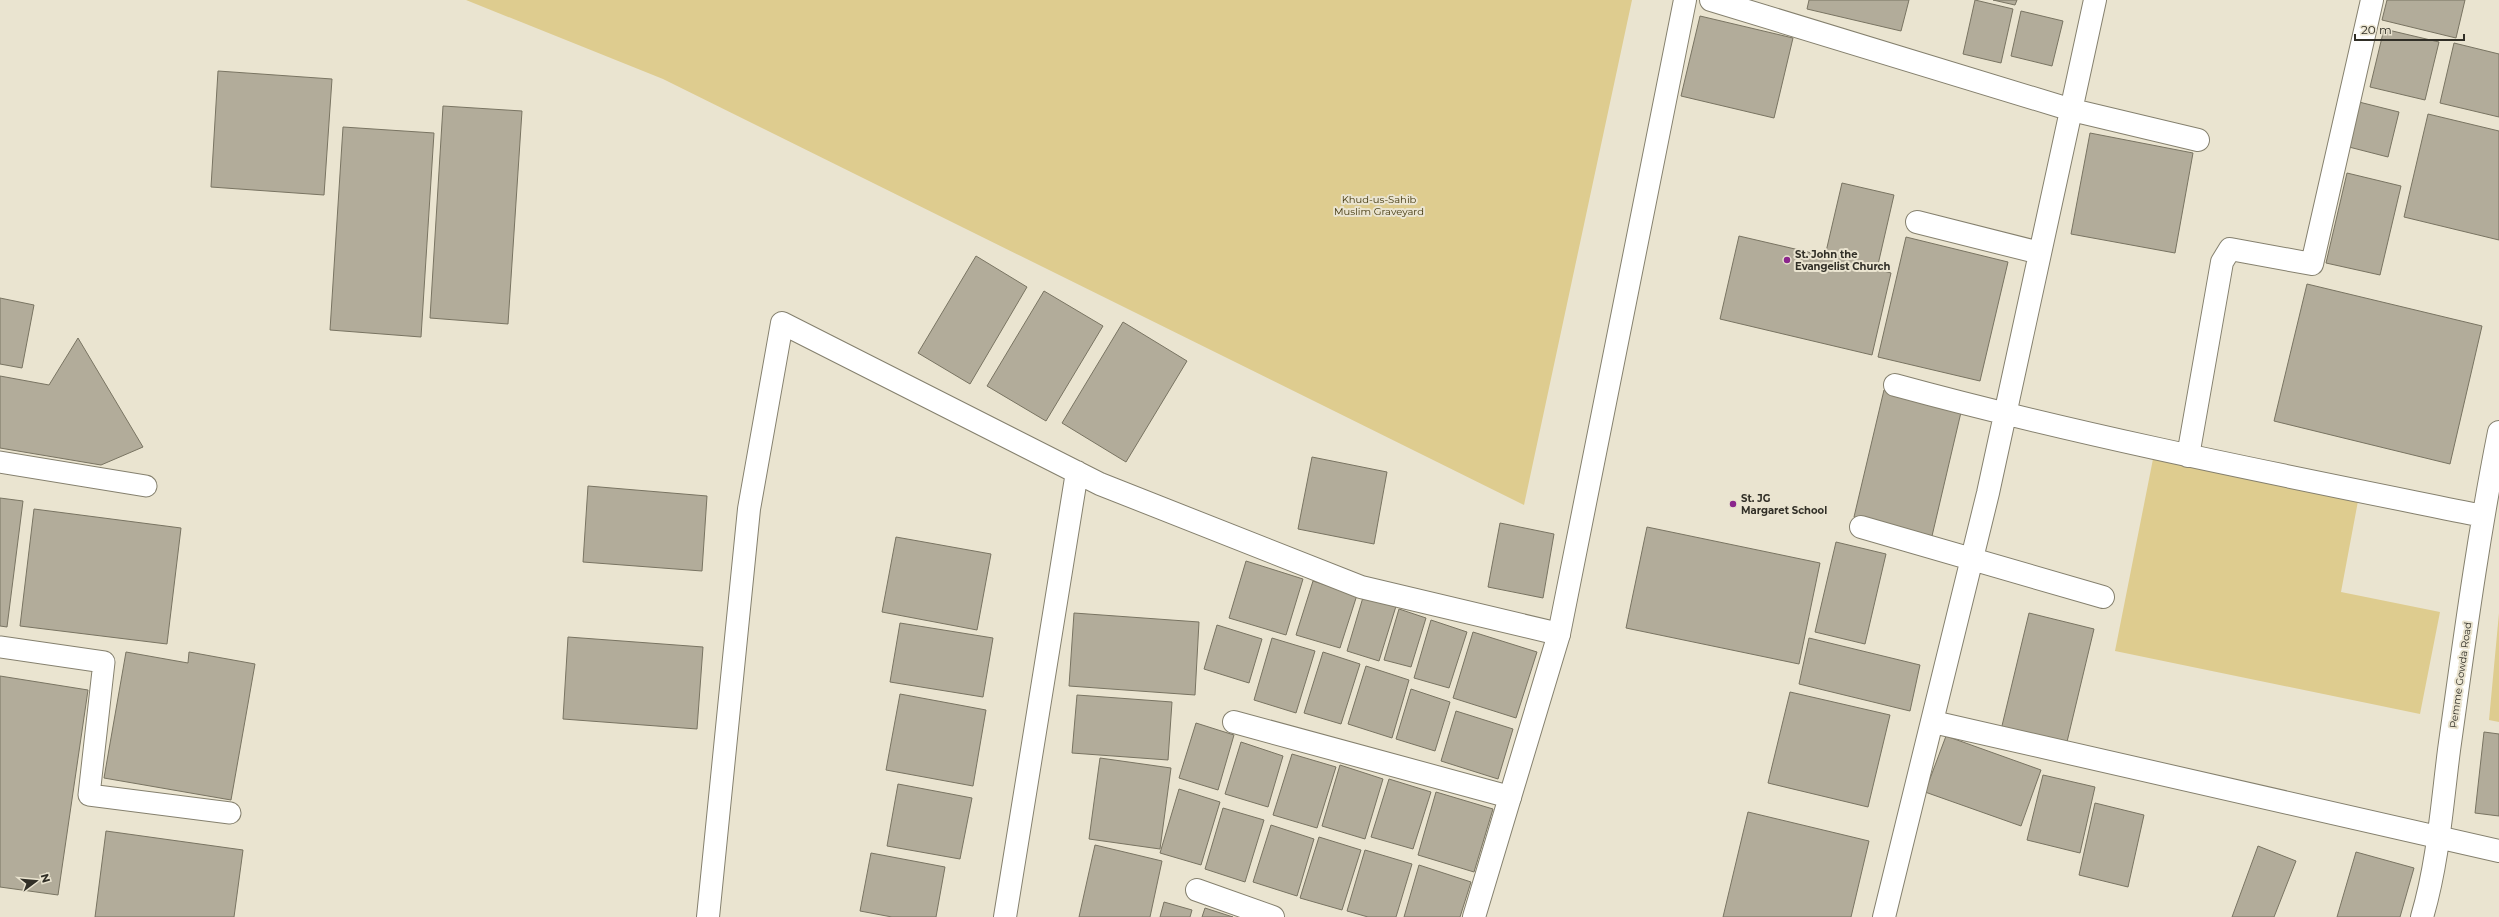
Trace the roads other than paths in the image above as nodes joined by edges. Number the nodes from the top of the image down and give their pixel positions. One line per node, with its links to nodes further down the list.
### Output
1 (1684, 0): 20 (street)
2 (1711, 0): 5 (street)
3 (2095, 0): 5 (street)
4 (2372, 0): 12 (street)
5 (2072, 110): 6 (street); 8 (street)
6 (2198, 140)
7 (1917, 222): 8 (street)
8 (2040, 253): 10 (street)
9 (1896, 385): 10 (street)
10 (2005, 415): 12 (street); 18 (street)
11 (2499, 432): 16 (street, Pemme Gowda Road)
12 (2188, 456): 16 (street)
13 (0, 462): 15 (lane)
14 (1077, 472): 20 (street); 29 (street); 30 (street)
15 (146, 486)
16 (2483, 516): 26 (street, Pemme Gowda Road)
17 (1860, 527): 18 (street)
18 (1972, 558): 19 (street); 23 (street)
19 (2103, 597)
20 (1558, 634): 24 (street)
21 (0, 647): 25 (lane)
22 (1234, 722): 24 (street)
23 (1933, 722): 26 (street); 33 (street)
24 (1510, 797): 32 (street)
25 (230, 813)
26 (2437, 837): 27 (street); 34 (street, Pemme Gowda Road)
27 (2499, 851)
28 (1197, 890): 31 (street)
29 (708, 917)
30 (1005, 917)
31 (1273, 917)
32 (1474, 917)
33 (1884, 917)
34 (2422, 917)

